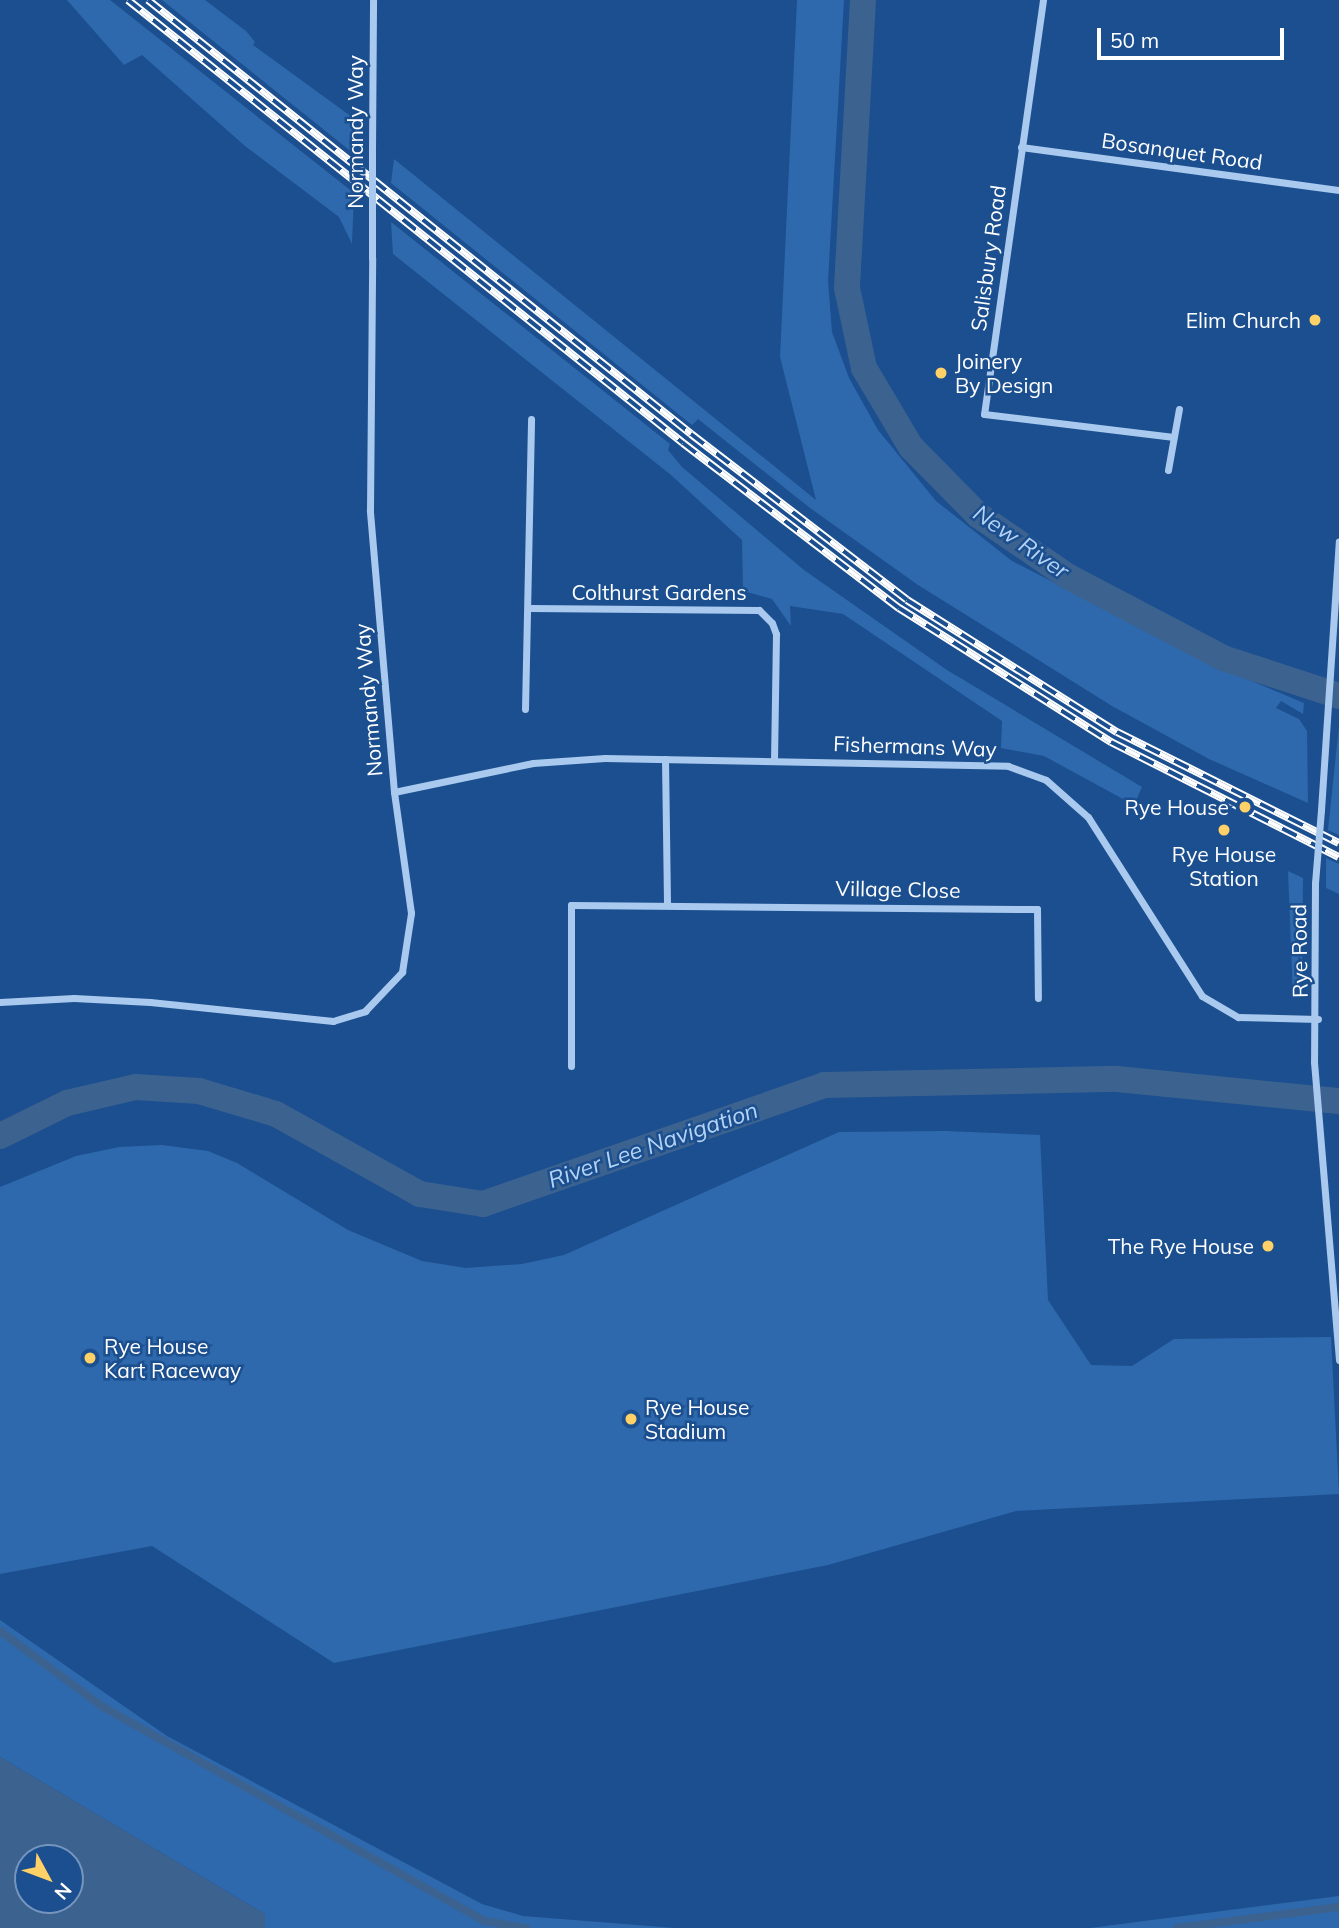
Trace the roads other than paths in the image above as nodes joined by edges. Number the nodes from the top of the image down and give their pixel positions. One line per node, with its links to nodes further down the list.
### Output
1 (373, 0): 15 (street, Normandy Way, bridge)
2 (1044, 0): 3 (street, Salisbury Road)
3 (1021, 147): 4 (street, Bosanquet Road); 7 (street, Salisbury Road)
4 (1339, 190)
5 (1179, 409): 7 (street)
6 (531, 419): 10 (street)
7 (1174, 437): 8 (street)
8 (1168, 470)
9 (1339, 542): 11 (street, Rye Road)
10 (530, 608): 12 (street); 14 (street, Colthurst Gardens)
11 (1335, 621): 19 (street, Rye Road, bridge)
12 (525, 709)
13 (665, 759): 14 (street, Fishermans Way); 15 (street, Fishermans Way); 16 (street)
14 (774, 759): 19 (street, Fishermans Way)
15 (394, 792): 18 (street, Normandy Way)
16 (667, 904): 17 (street, Village Close); 20 (street, Village Close)
17 (1038, 998)
18 (0, 1002)
19 (1318, 1019): 21 (street, Rye Road)
20 (570, 1066)
21 (1339, 1360)

